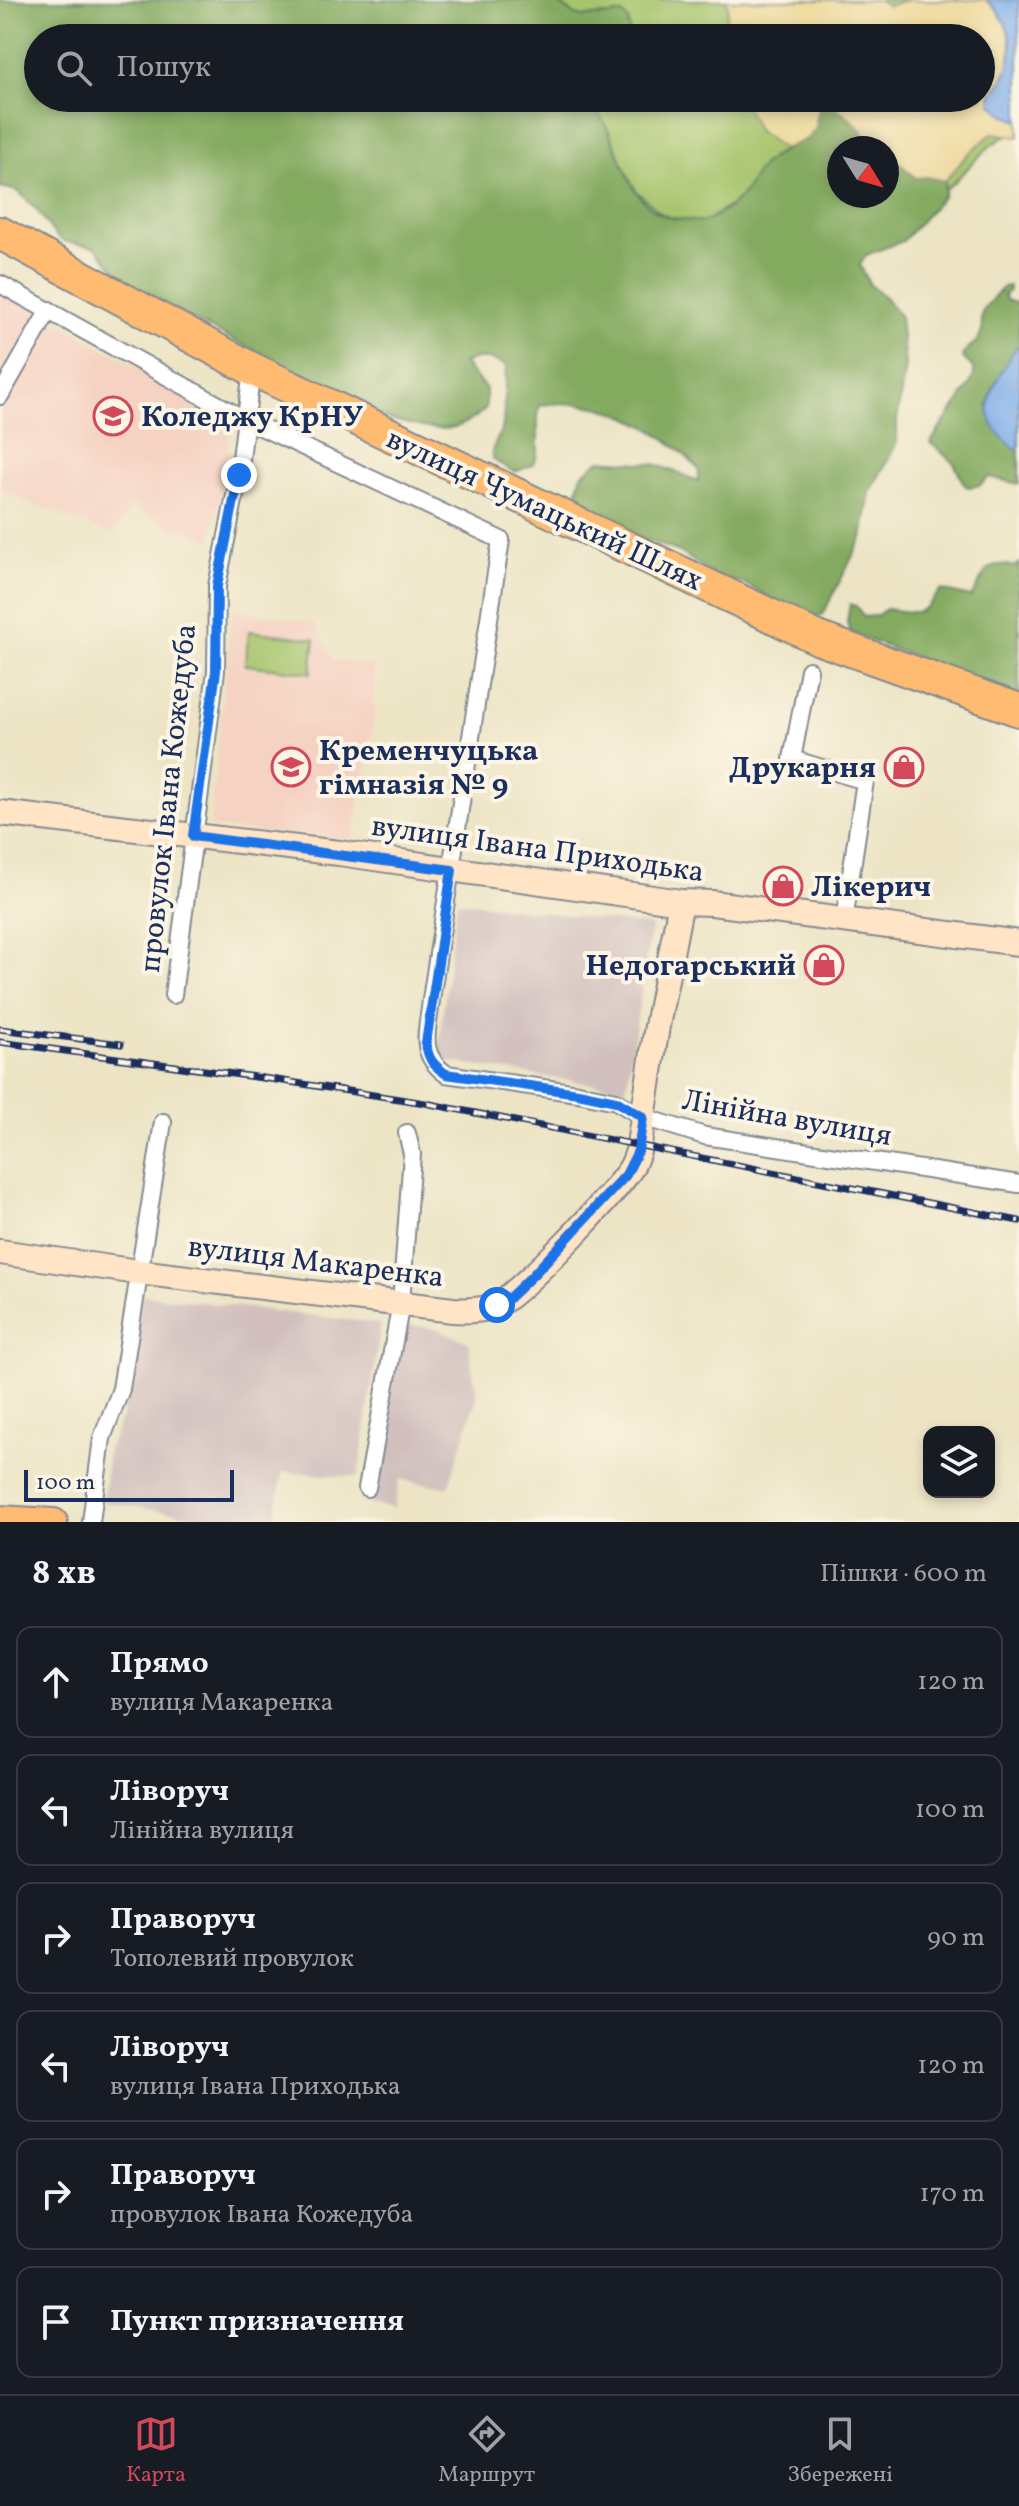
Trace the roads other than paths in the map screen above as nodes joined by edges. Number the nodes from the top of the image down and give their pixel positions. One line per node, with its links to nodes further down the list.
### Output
1 (0, 233): 4 (highway, вулиця Чумацький Шлях)
2 (0, 284): 3 (street)
3 (49, 310): 5 (street); 6 (street)
4 (252, 369): 6 (street, провулок Івана Кожедуба); 8 (highway, вулиця Чумацький Шлях)
5 (0, 396)
6 (244, 419): 10 (street, провулок Івана Кожедуба); 11 (street)
7 (809, 670): 13 (street)
8 (1019, 710)
9 (0, 813): 10 (main road, вулиця Івана Приходька)
10 (193, 836): 11 (main road, вулиця Івана Приходька); 15 (street, провулок Івана Кожедуба)
11 (452, 870): 12 (main road, вулиця Івана Приходька); 16 (street, Лінійна вулиця)
12 (681, 902): 13 (main road, вулиця Івана Приходька); 16 (main road, вулиця Макаренка)
13 (844, 921): 14 (main road, вулиця Івана Приходька)
14 (1019, 943)
15 (173, 995)
16 (643, 1117): 19 (street, Лінійна вулиця); 22 (main road, вулиця Макаренка)
17 (163, 1122): 21 (street)
18 (407, 1133): 22 (street)
19 (1019, 1184)
20 (0, 1252): 21 (main road, вулиця Макаренка)
21 (138, 1272): 22 (main road, вулиця Макаренка); 26 (street)
22 (401, 1303): 23 (street)
23 (367, 1488)
24 (0, 1519): 25 (main road)
25 (54, 1522)
26 (91, 1522)

